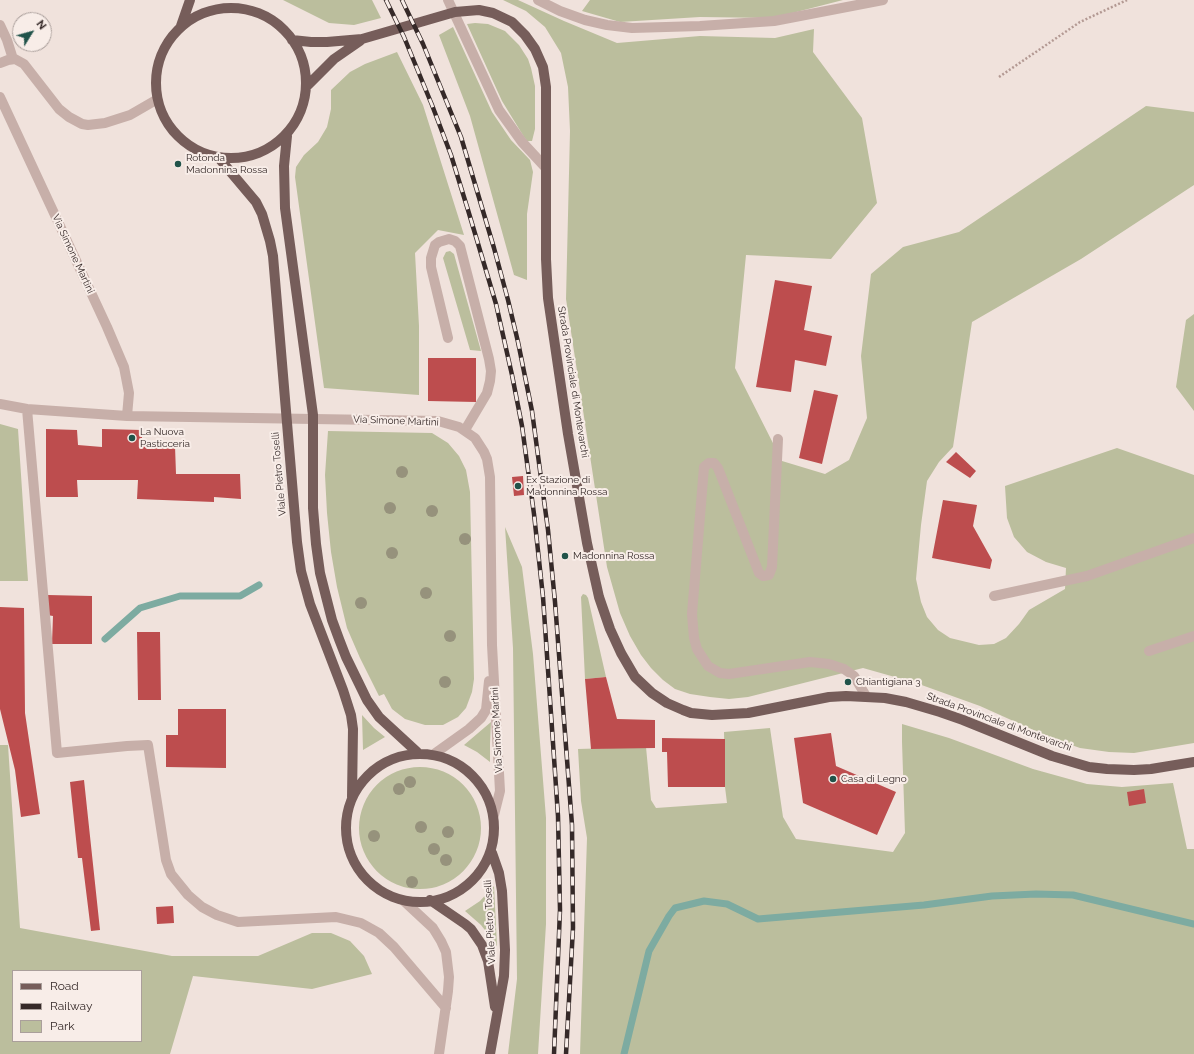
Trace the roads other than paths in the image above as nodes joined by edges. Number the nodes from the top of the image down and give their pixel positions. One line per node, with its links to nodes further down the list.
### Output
1 (190, 0): 8 (main road, Viale Pietro Toselli)
2 (236, 0): 6 (main road, Viale Pietro Toselli)
3 (448, 0): 18 (street)
4 (538, 0): 5 (street)
5 (883, 0)
6 (244, 9): 8 (main road, Viale Pietro Toselli); 10 (main road, Viale Pietro Toselli)
7 (0, 25): 11 (street)
8 (181, 26): 15 (main road, Viale Pietro Toselli)
9 (362, 39): 10 (main road, Strada Provinciale di Montevarchi); 13 (main road, Strada Provinciale di Montevarchi); 18 (main road, Strada Provinciale di Montevarchi)
10 (292, 40): 13 (main road, Viale Pietro Toselli)
11 (12, 59): 12 (street); 15 (street)
12 (0, 63)
13 (308, 84): 16 (main road, Viale Pietro Toselli)
14 (0, 97): 22 (street, Via Simone Martini)
15 (156, 100): 17 (main road, Viale Pietro Toselli)
16 (287, 136): 17 (main road, Viale Pietro Toselli); 31 (main road)
17 (218, 157): 34 (main road, Viale Pietro Toselli)
18 (546, 168): 30 (main road, Strada Provinciale di Montevarchi)
19 (448, 338): 23 (street)
20 (0, 404): 21 (street, Via Simone Martini)
21 (27, 409): 22 (street, Via Simone Martini); 39 (street)
22 (127, 416): 23 (street, Via Simone Martini)
23 (465, 430): 28 (street, Via Simone Martini)
24 (778, 439): 30 (street)
25 (1194, 538): 26 (street)
26 (994, 596)
27 (1194, 636): 29 (street)
28 (492, 645): 32 (street, Via Simone Martini); 35 (street, Via Simone Martini)
29 (1149, 651)
30 (866, 696): 33 (main road, Strada Provinciale di Montevarchi)
31 (417, 752): 32 (main road, Viale Pietro Toselli); 34 (main road, Viale Pietro Toselli)
32 (434, 754): 35 (main road, Viale Pietro Toselli)
33 (1194, 762)
34 (352, 796): 38 (main road, Viale Pietro Toselli)
35 (494, 815): 36 (main road, Viale Pietro Toselli)
36 (492, 852): 37 (main road, Viale Pietro Toselli); 40 (main road, Viale Pietro Toselli)
37 (430, 900): 38 (main road, Viale Pietro Toselli); 40 (main road, Viale Pietro Toselli)
38 (404, 901): 39 (street)
39 (446, 1008): 41 (street)
40 (496, 1015): 42 (main road, Viale Pietro Toselli)
41 (439, 1054)
42 (490, 1054)

